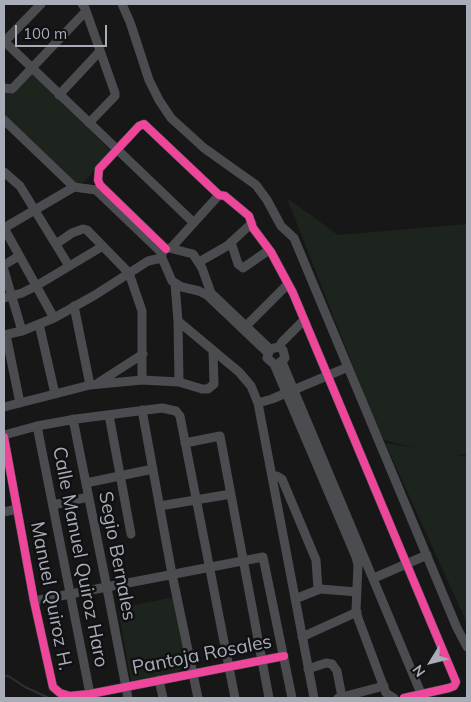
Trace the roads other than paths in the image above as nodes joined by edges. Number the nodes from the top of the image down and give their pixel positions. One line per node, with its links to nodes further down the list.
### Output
1 (40, 4): 4 (street)
2 (122, 4): 46 (street)
3 (84, 7): 5 (street); 6 (street)
4 (4, 42): 6 (street)
5 (100, 51): 8 (street); 10 (street)
6 (32, 68): 7 (street); 8 (street)
7 (4, 88)
8 (59, 94): 10 (street)
9 (4, 120): 13 (street)
10 (89, 123): 11 (street)
11 (117, 150): 14 (street); 16 (street); 23 (street)
12 (6, 177): 15 (street)
13 (74, 187): 15 (street); 23 (street)
14 (219, 195): 16 (street); 17 (street)
15 (34, 211): 18 (street); 20 (street)
16 (194, 223): 23 (street)
17 (252, 223): 19 (street); 22 (street)
18 (4, 228): 24 (street)
19 (231, 242): 22 (street); 25 (street)
20 (56, 244): 21 (street); 27 (street)
21 (103, 246): 27 (street); 29 (street)
22 (269, 250): 31 (street)
23 (165, 252): 25 (street); 29 (street); 30 (street)
24 (20, 256): 26 (street); 32 (street)
25 (199, 262): 39 (street)
26 (4, 265)
27 (69, 266): 32 (street)
28 (4, 270): 33 (street)
29 (129, 273): 34 (street); 44 (street)
30 (175, 284): 37 (street); 43 (street)
31 (288, 284): 36 (street); 39 (street)
32 (36, 286): 33 (street); 35 (street)
33 (8, 297): 40 (street)
34 (74, 306): 35 (street); 50 (street)
35 (54, 318): 38 (street)
36 (304, 320): 43 (street); 47 (street)
37 (178, 321): 42 (street); 49 (street)
38 (39, 324): 40 (street); 52 (street)
39 (246, 326): 43 (street)
40 (22, 331): 41 (street)
41 (5, 335): 53 (street)
42 (214, 350): 49 (street); 54 (street)
43 (272, 350): 45 (street); 45 (street)
44 (143, 354): 48 (street); 50 (street)
45 (278, 363): 51 (street)
46 (348, 367): 47 (street); 74 (street)
47 (327, 376): 51 (street); 76 (street)
48 (142, 380): 49 (street); 50 (street)
49 (179, 382)
50 (93, 385): 52 (street)
51 (290, 391): 54 (street); 79 (street); 82 (street)
52 (55, 394): 53 (street)
53 (20, 403): 55 (street)
54 (258, 403): 64 (street)
55 (4, 407)
56 (142, 410): 57 (street); 61 (street); 62 (street)
57 (109, 415): 58 (street); 63 (street)
58 (73, 419): 59 (street); 65 (street, Segio Bernales)
59 (37, 426): 60 (street); 69 (street, Calle Manuel Quiroz Haro)
60 (4, 436): 71 (street, Manuel Quiroz H.)
61 (186, 443): 66 (street); 68 (street)
62 (153, 469): 63 (street); 70 (street)
63 (121, 476): 65 (street); 73 (street)
64 (273, 478): 81 (street); 84 (street)
65 (86, 483): 67 (street, Segio Bernales)
66 (231, 494): 68 (street); 75 (street)
67 (88, 497): 69 (street); 80 (street, Segio Bernales)
68 (196, 500): 70 (street); 77 (street)
69 (53, 505): 83 (street, Calle Manuel Quiroz Haro)
70 (160, 506): 78 (street)
71 (17, 509): 72 (street); 85 (street, Manuel Quiroz H.)
72 (4, 512)
73 (131, 534)
74 (427, 555): 76 (street); 88 (street)
75 (244, 561): 77 (street); 89 (street); 90 (street)
76 (406, 564): 79 (street); 98 (street)
77 (210, 567): 78 (street); 91 (street)
78 (172, 574): 80 (street); 93 (street)
79 (374, 578): 98 (street)
80 (108, 588): 83 (street); 95 (street, Segio Bernales)
81 (318, 590): 82 (street); 84 (street)
82 (357, 592): 86 (street)
83 (72, 594): 85 (street); 97 (street, Calle Manuel Quiroz Haro)
84 (295, 599): 87 (street)
85 (34, 601): 97 (street, Manuel Quiroz H.)
86 (357, 612): 87 (street); 96 (street)
87 (302, 637): 92 (street)
88 (467, 647)
89 (284, 656): 90 (street, Pantoja Rosales); 104 (street)
90 (262, 660): 91 (street, Pantoja Rosales); 103 (street)
91 (229, 666): 93 (street, Pantoja Rosales); 102 (street)
92 (308, 669): 105 (street); 106 (street)
93 (193, 674): 94 (street, Pantoja Rosales); 101 (street)
94 (159, 680): 95 (street, Pantoja Rosales); 100 (street)
95 (126, 686): 97 (street, Manuel Quiroz H.); 99 (street, Segio Bernales)
96 (384, 686): 106 (street); 107 (street)
97 (90, 694)
98 (423, 696): 108 (street)
99 (128, 698)
100 (163, 698)
101 (198, 698)
102 (235, 698)
103 (269, 698)
104 (292, 698)
105 (314, 698)
106 (340, 698)
107 (394, 698)
108 (404, 698)

